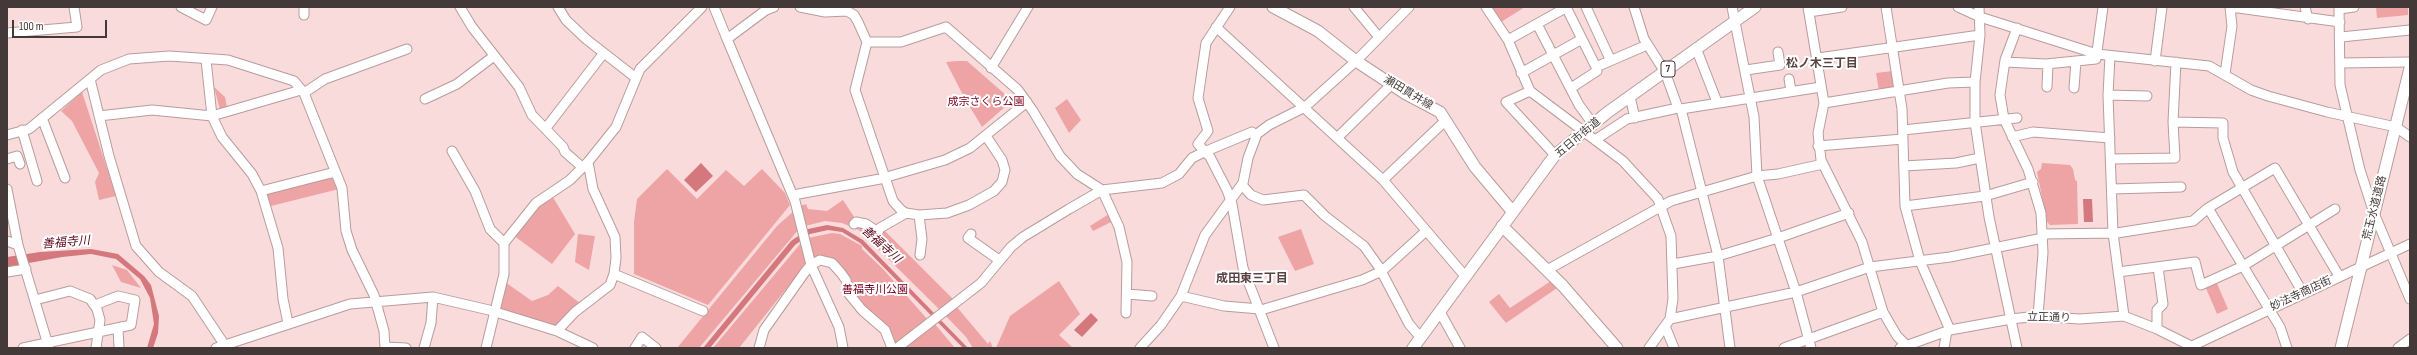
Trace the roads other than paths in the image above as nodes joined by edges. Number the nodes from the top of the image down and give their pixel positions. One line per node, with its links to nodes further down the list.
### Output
1 (74, 7): 43 (street)
2 (181, 7): 3 (street)
3 (212, 7)
4 (460, 7): 58 (street)
5 (558, 7): 55 (street)
6 (702, 7): 79 (street)
7 (714, 7): 47 (street)
8 (774, 7): 47 (street)
9 (800, 7): 50 (street)
10 (1028, 7): 73 (street)
11 (1230, 7): 40 (street)
12 (1273, 7): 64 (main road, 瀬田貫井線)
13 (1354, 7): 45 (street)
14 (1409, 7): 45 (street)
15 (1486, 7): 49 (street)
16 (1547, 7): 34 (street)
17 (1567, 7): 34 (street); 48 (street)
18 (1586, 7): 62 (street)
19 (1634, 7): 51 (street)
20 (1732, 7): 37 (street)
21 (1755, 7): 37 (main road, 五日市街道 / 7)
22 (1842, 7): 33 (street)
23 (1886, 7): 52 (street)
24 (1958, 7): 35 (street)
25 (1978, 7): 35 (street)
26 (2103, 7): 56 (street)
27 (2162, 7): 66 (street)
28 (2231, 7): 32 (street); 78 (street)
29 (2305, 7): 36 (street)
30 (2354, 7): 31 (street)
31 (2339, 8): 38 (street)
32 (2264, 9): 36 (street)
33 (1808, 10): 61 (street)
34 (1551, 16): 39 (street)
35 (1980, 17): 41 (street); 44 (street)
36 (2308, 19): 38 (street)
37 (1735, 21): 53 (main road, 五日市街道 / 7); 75 (street)
38 (2340, 22): 46 (street)
39 (1537, 24): 49 (street); 57 (street)
40 (1216, 28): 100 (street); 129 (street)
41 (2017, 28): 56 (street); 67 (street)
42 (2410, 30): 46 (street)
43 (7, 33)
44 (1980, 34): 52 (street); 82 (street)
45 (1378, 36): 64 (street)
46 (2341, 37): 70 (street)
47 (727, 39): 153 (street)
48 (1582, 39): 57 (street); 72 (street)
49 (1508, 40): 77 (street)
50 (867, 42): 73 (street); 140 (street)
51 (1647, 45): 62 (street); 76 (street)
52 (1893, 47): 61 (street); 88 (street)
53 (1696, 48): 76 (main road, 五日市街道 / 7); 98 (street)
54 (407, 49): 91 (street)
55 (603, 54): 79 (street); 113 (street)
56 (2097, 54): 59 (street); 65 (street)
57 (1553, 55): 77 (street); 86 (street)
58 (494, 56): 96 (street); 113 (street)
59 (2110, 56): 66 (street); 92 (street)
60 (1781, 57): 75 (street)
61 (1818, 58): 84 (street)
62 (1610, 59): 72 (street)
63 (206, 60): 80 (street); 91 (street); 103 (street)
64 (1356, 61): 83 (main road, 瀬田貫井線); 100 (street)
65 (2076, 61): 71 (street); 87 (street)
66 (2155, 61): 68 (street)
67 (2005, 62): 71 (street); 108 (street)
68 (2176, 62): 78 (street); 111 (street)
69 (2410, 62): 70 (street)
70 (2340, 63): 104 (street)
71 (2048, 64): 85 (street)
72 (1596, 67): 86 (street)
73 (991, 68): 97 (street)
74 (2410, 68): 114 (main road, 荒玉水道道路)
75 (1746, 70): 95 (street)
76 (1665, 72): 93 (main road, 五日市街道 / 7); 101 (street)
77 (1521, 73): 89 (street)
78 (2225, 74): 104 (street)
79 (636, 78): 135 (street)
80 (90, 79): 102 (street); 105 (street)
81 (1789, 79): 90 (street)
82 (1975, 82): 88 (street); 110 (street)
83 (1392, 84): 109 (main road, 瀬田貫井線); 121 (street)
84 (1821, 87): 90 (street); 99 (street)
85 (2047, 87)
86 (1571, 88): 112 (street)
87 (2074, 88)
88 (1900, 90): 99 (street); 116 (street)
89 (1530, 91): 117 (street); 130 (street)
90 (1791, 91): 95 (street)
91 (302, 92): 103 (street); 138 (street)
92 (2108, 95): 94 (street); 124 (street)
93 (1630, 96): 106 (street); 112 (main road, 五日市街道 / 7)
94 (2147, 96)
95 (1751, 97): 98 (street); 139 (street)
96 (425, 99)
97 (1027, 102): 119 (street); 150 (street)
98 (1717, 102): 101 (street)
99 (1824, 102): 127 (street)
100 (1305, 107): 120 (street); 121 (street)
101 (1679, 108): 106 (street); 152 (street)
102 (99, 116): 103 (street); 231 (street)
103 (212, 116): 151 (street)
104 (2349, 117): 114 (street); 163 (street)
105 (42, 118): 115 (street); 141 (street)
106 (1635, 118): 126 (street)
107 (2017, 118): 108 (street)
108 (2004, 119): 110 (street); 122 (street)
109 (1446, 120): 142 (street); 160 (main road, 瀬田貫井線)
110 (1976, 122): 116 (street); 131 (street)
111 (2173, 122): 133 (street); 147 (street)
112 (1593, 124): 117 (main road, 五日市街道 / 7)
113 (546, 128): 135 (street)
114 (2396, 128): 123 (street); 163 (main road, 荒玉水道道路)
115 (22, 130): 118 (street); 143 (street)
116 (1903, 130): 125 (street)
117 (1583, 132): 126 (street); 130 (main road, 五日市街道 / 7)
118 (7, 134)
119 (986, 136): 140 (street); 164 (street)
120 (1256, 136): 129 (street); 145 (street)
121 (1338, 137): 142 (street)
122 (2012, 137): 124 (street); 144 (street)
123 (2410, 137)
124 (2110, 138): 133 (street)
125 (1903, 139): 127 (street); 137 (street)
126 (1594, 140): 156 (street)
127 (1818, 146): 136 (street)
128 (452, 151): 174 (street)
129 (1204, 152): 150 (street); 155 (street)
130 (1555, 155): 160 (main road, 五日市街道 / 7)
131 (1980, 158): 137 (street); 154 (street)
132 (7, 159): 134 (street)
133 (2111, 159): 149 (street)
134 (20, 164)
135 (585, 164): 174 (street); 195 (street)
136 (1823, 164): 139 (street); 162 (street)
137 (1904, 166): 157 (street)
138 (335, 172): 151 (street); 206 (street)
139 (1757, 176): 152 (street); 172 (street)
140 (886, 177): 153 (street); 161 (street)
141 (65, 178)
142 (1383, 180): 168 (street)
143 (37, 181)
144 (2033, 182): 154 (street); 171 (street)
145 (1242, 184): 155 (street); 192 (street)
146 (2181, 187): 149 (street)
147 (2242, 187): 158 (street); 167 (street); 176 (street)
148 (7, 189): 178 (street)
149 (2112, 189): 169 (street)
150 (1102, 190): 182 (street); 200 (street)
151 (261, 191): 220 (street)
152 (1703, 191): 156 (street); 181 (street)
153 (793, 195): 185 (street)
154 (1985, 196): 157 (street); 177 (street)
155 (1231, 201): 202 (street); 210 (street)
156 (1661, 206): 184 (street); 191 (street)
157 (1905, 206): 183 (street)
158 (2208, 208): 169 (street); 186 (street)
159 (2335, 209): 167 (street)
160 (1512, 211): 166 (main road, 五日市街道 / 7)
161 (906, 213): 164 (street); 165 (street)
162 (1849, 213): 172 (street); 187 (street)
163 (2374, 213): 179 (street); 189 (main road, 荒玉水道道路)
164 (919, 214): 180 (street)
165 (854, 224)
166 (1502, 226): 191 (main road); 196 (main road, 五日市街道 / 7)
167 (2309, 227): 176 (street); 197 (street)
168 (1425, 232): 192 (street); 196 (street)
169 (2113, 233): 171 (street); 194 (street)
170 (971, 234): 182 (street)
171 (2043, 236): 177 (street); 216 (street)
172 (1778, 238): 181 (street); 198 (street)
173 (7, 242): 178 (street)
174 (504, 243): 212 (street)
175 (2410, 244): 179 (street, 妙法寺商店街)
176 (2276, 246): 186 (street); 199 (street)
177 (1997, 248): 183 (street); 218 (street)
178 (19, 249): 190 (street)
179 (2390, 252): 189 (street, 妙法寺商店街); 204 (street)
180 (920, 256)
181 (1718, 256): 184 (street); 208 (street)
182 (999, 260): 247 (street)
183 (1920, 261): 187 (street); 223 (street)
184 (1673, 264): 219 (street)
185 (811, 265): 244 (street); 245 (street); 246 (street)
186 (2243, 266): 188 (street); 209 (street)
187 (1870, 267): 198 (street); 214 (street)
188 (2158, 267): 194 (street); 222 (street)
189 (2360, 267): 197 (street, 妙法寺商店街); 260 (main road, 荒玉水道道路)
190 (25, 268): 193 (street); 205 (street)
191 (1548, 270): 252 (main road)
192 (1382, 271): 210 (street); 226 (street)
193 (7, 272)
194 (2118, 272): 217 (street)
195 (614, 274): 211 (street); 224 (street)
196 (1464, 276): 213 (main road, 五日市街道 / 7)
197 (2340, 276): 199 (street, 妙法寺商店街)
198 (1796, 292): 208 (street); 229 (street)
199 (2303, 293): 209 (street, 妙法寺商店街)
200 (1127, 294): 201 (street); 215 (street)
201 (1152, 296)
202 (1181, 296): 210 (street); 248 (street)
203 (433, 297): 206 (street); 212 (street); 239 (street)
204 (2410, 299)
205 (35, 300): 207 (street); 230 (street)
206 (376, 301): 220 (street); 232 (street)
207 (95, 305): 221 (street); 225 (street)
208 (1723, 309): 219 (street); 255 (street)
209 (2270, 309): 234 (street, 妙法寺商店街); 259 (street)
210 (1261, 310): 249 (street)
211 (703, 311)
212 (495, 312): 224 (street); 240 (street)
213 (1440, 312): 226 (main road, 五日市街道 / 7); 251 (street)
214 (1883, 312): 229 (street); 233 (street)
215 (1126, 313)
216 (2038, 316): 217 (street, 立正通り); 218 (street, 立正通り)
217 (2124, 316): 222 (street, 立正通り)
218 (2011, 319): 223 (street, 立正通り); 258 (street)
219 (1668, 322): 253 (street); 254 (street)
220 (288, 323): 231 (street)
221 (118, 328): 225 (street); 237 (street)
222 (2157, 329): 234 (street, 立正通り)
223 (1949, 330): 233 (street, 立正通り); 257 (street)
224 (557, 331): 228 (street)
225 (99, 332): 230 (street); 236 (street)
226 (1421, 338): 250 (main road, 五日市街道 / 7)
227 (2410, 339): 261 (street)
228 (572, 344): 241 (street)
229 (1810, 344): 256 (street)
230 (48, 345): 235 (street)
231 (220, 346)
232 (384, 347): 238 (street)
233 (1902, 347)
234 (2194, 347)
235 (23, 348)
236 (96, 348)
237 (119, 348)
238 (406, 348)
239 (424, 348)
240 (486, 348)
241 (594, 348)
242 (635, 348): 243 (street)
243 (656, 348)
244 (759, 348)
245 (843, 348)
246 (892, 348)
247 (897, 348)
248 (1140, 348)
249 (1274, 348)
250 (1413, 348)
251 (1460, 348)
252 (1616, 348)
253 (1649, 348)
254 (1674, 348)
255 (1730, 348)
256 (1784, 348)
257 (1944, 348)
258 (2017, 348)
259 (2287, 348)
260 (2340, 348)
261 (2398, 348)

